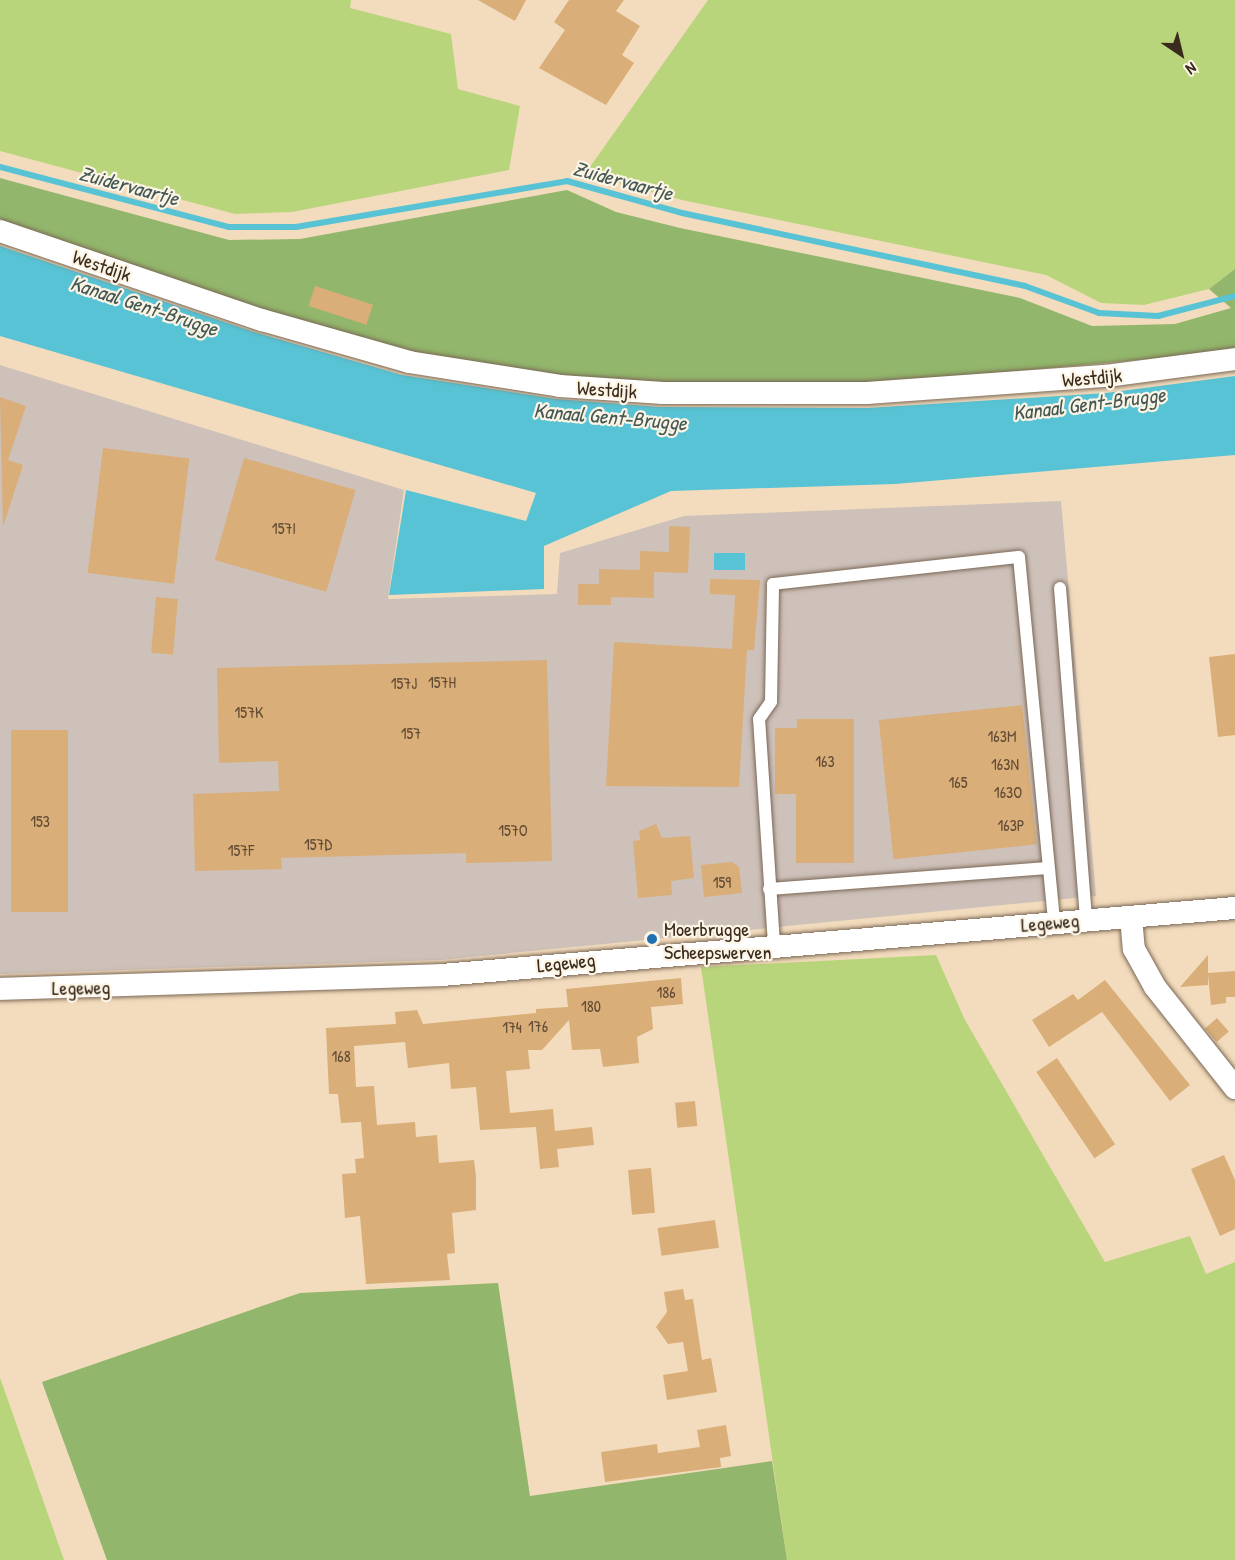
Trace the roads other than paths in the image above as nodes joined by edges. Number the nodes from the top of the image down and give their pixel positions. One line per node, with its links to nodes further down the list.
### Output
1 (0, 231): 2 (street, Westdijk)
2 (1235, 359)
3 (1060, 588): 8 (lane)
4 (1048, 867): 5 (lane); 5 (lane); 9 (lane)
5 (769, 889): 10 (lane)
6 (1235, 908): 7 (street, Legeweg)
7 (1131, 916): 8 (street, Legeweg); 12 (street)
8 (1086, 920): 9 (street, Legeweg)
9 (1054, 922): 10 (street, Legeweg)
10 (774, 944): 11 (street, Legeweg)
11 (0, 989)
12 (1235, 1088)

